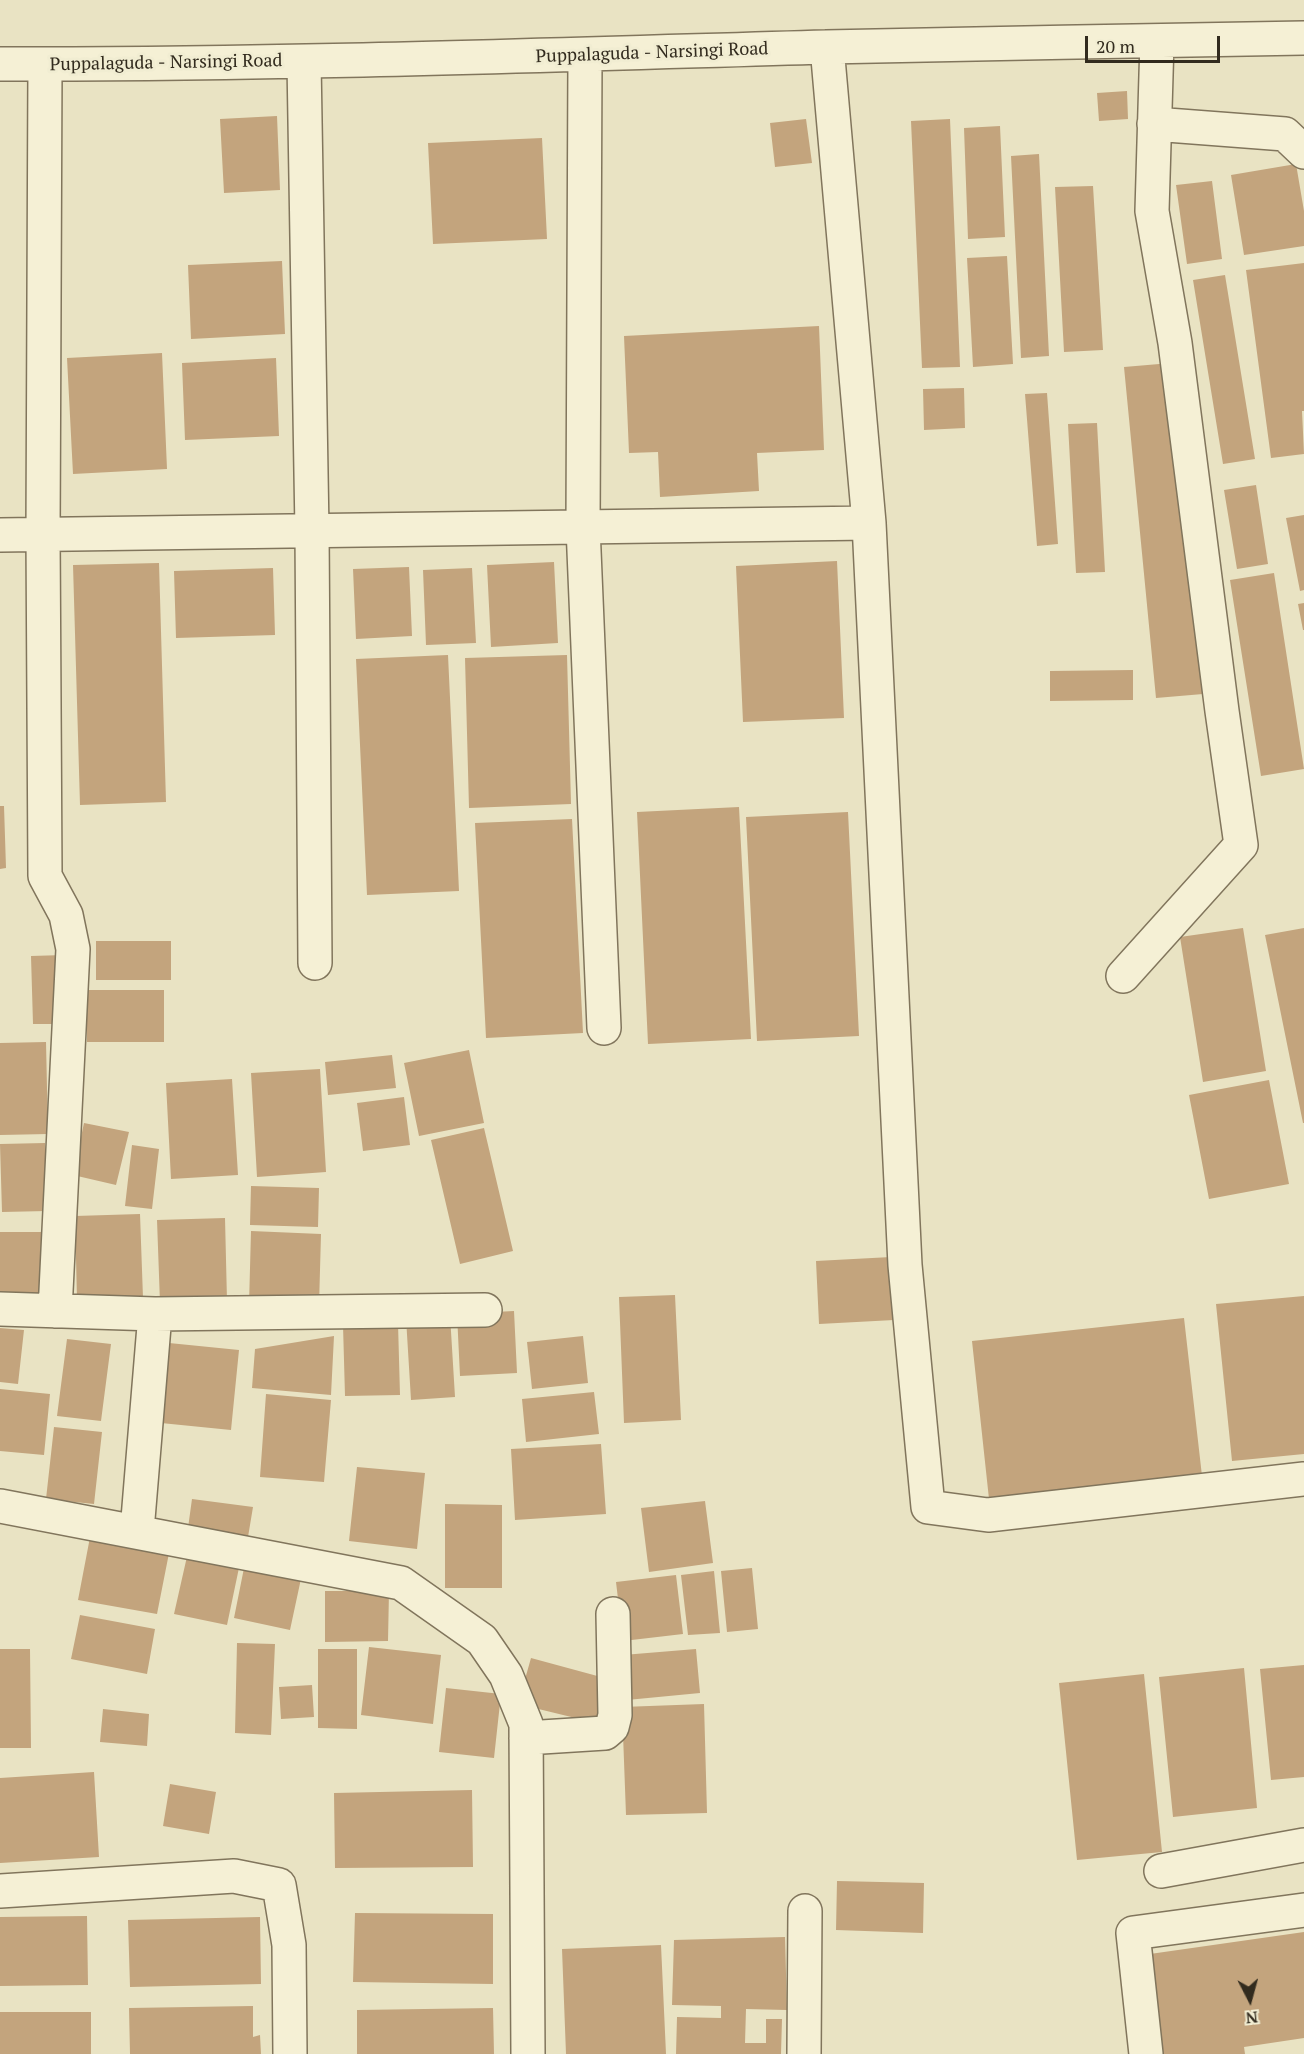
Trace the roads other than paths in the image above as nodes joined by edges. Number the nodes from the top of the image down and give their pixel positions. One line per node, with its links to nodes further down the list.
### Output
1 (1304, 38): 2 (street, Puppalaguda - Narsingi Road)
2 (1157, 40): 3 (street, Puppalaguda - Narsingi Road); 8 (street)
3 (827, 47): 4 (street, Puppalaguda - Narsingi Road); 10 (street)
4 (585, 56): 5 (street, Puppalaguda - Narsingi Road); 11 (street)
5 (304, 62): 7 (street, Puppalaguda - Narsingi Road); 12 (street)
6 (0, 64): 7 (street, Puppalaguda - Narsingi Road)
7 (45, 64): 13 (street)
8 (1154, 124): 9 (street); 16 (street)
9 (1304, 152)
10 (869, 523): 11 (street); 22 (street)
11 (583, 527): 12 (street); 17 (street)
12 (312, 531): 13 (street); 15 (street)
13 (43, 534): 14 (street); 20 (street)
14 (0, 535)
15 (315, 963)
16 (1123, 976)
17 (604, 1028)
18 (0, 1309): 20 (street)
19 (485, 1310): 21 (street)
20 (55, 1311): 21 (street)
21 (155, 1314): 24 (street)
22 (1304, 1479)
23 (0, 1506): 24 (street)
24 (137, 1531): 26 (street)
25 (613, 1614): 26 (street)
26 (526, 1738): 33 (street)
27 (1304, 1845): 28 (street)
28 (1161, 1871)
29 (0, 1891): 32 (street)
30 (1304, 1910): 35 (street)
31 (805, 1911): 34 (street)
32 (290, 2054)
33 (528, 2054)
34 (804, 2054)
35 (1146, 2054)

